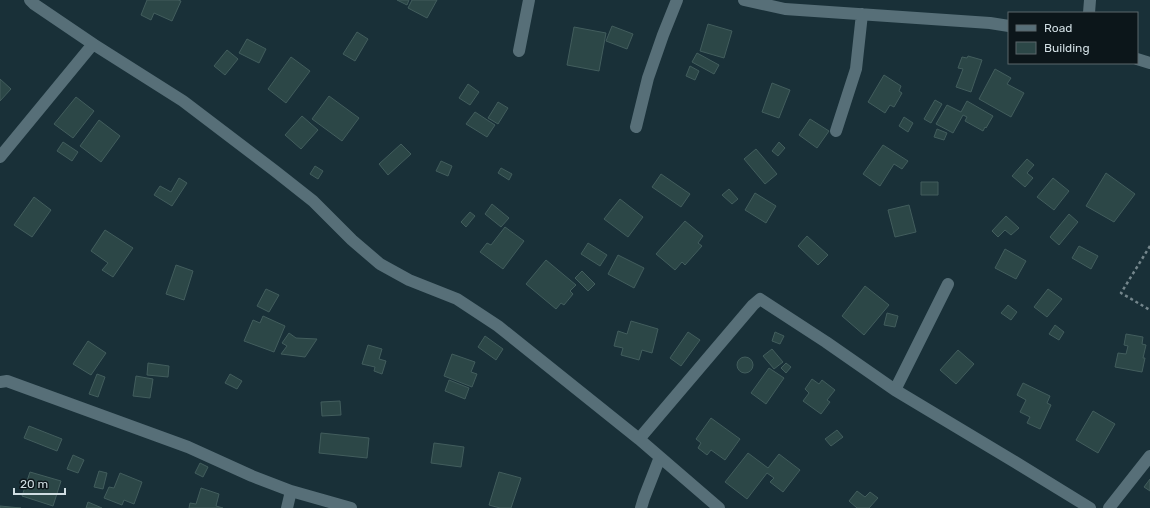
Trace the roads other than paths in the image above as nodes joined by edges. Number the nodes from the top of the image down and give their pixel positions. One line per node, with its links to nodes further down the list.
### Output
1 (30, 0): 9 (street)
2 (529, 0): 10 (street)
3 (677, 0): 13 (street)
4 (744, 0): 7 (street)
5 (1090, 0): 6 (street)
6 (1089, 12)
7 (862, 14): 8 (street); 14 (street)
8 (1008, 26)
9 (93, 44): 15 (street); 19 (street)
10 (519, 51)
11 (1138, 59): 12 (street)
12 (1150, 63)
13 (636, 127)
14 (836, 131)
15 (0, 157)
16 (948, 284): 18 (street)
17 (0, 382): 22 (street)
18 (895, 390): 19 (street); 27 (street)
19 (640, 439): 21 (street)
20 (1150, 456): 28 (street)
21 (660, 457): 25 (street); 26 (street)
22 (291, 491): 23 (street); 24 (street)
23 (287, 508)
24 (351, 508)
25 (641, 508)
26 (719, 508)
27 (1090, 508)
28 (1109, 508)

